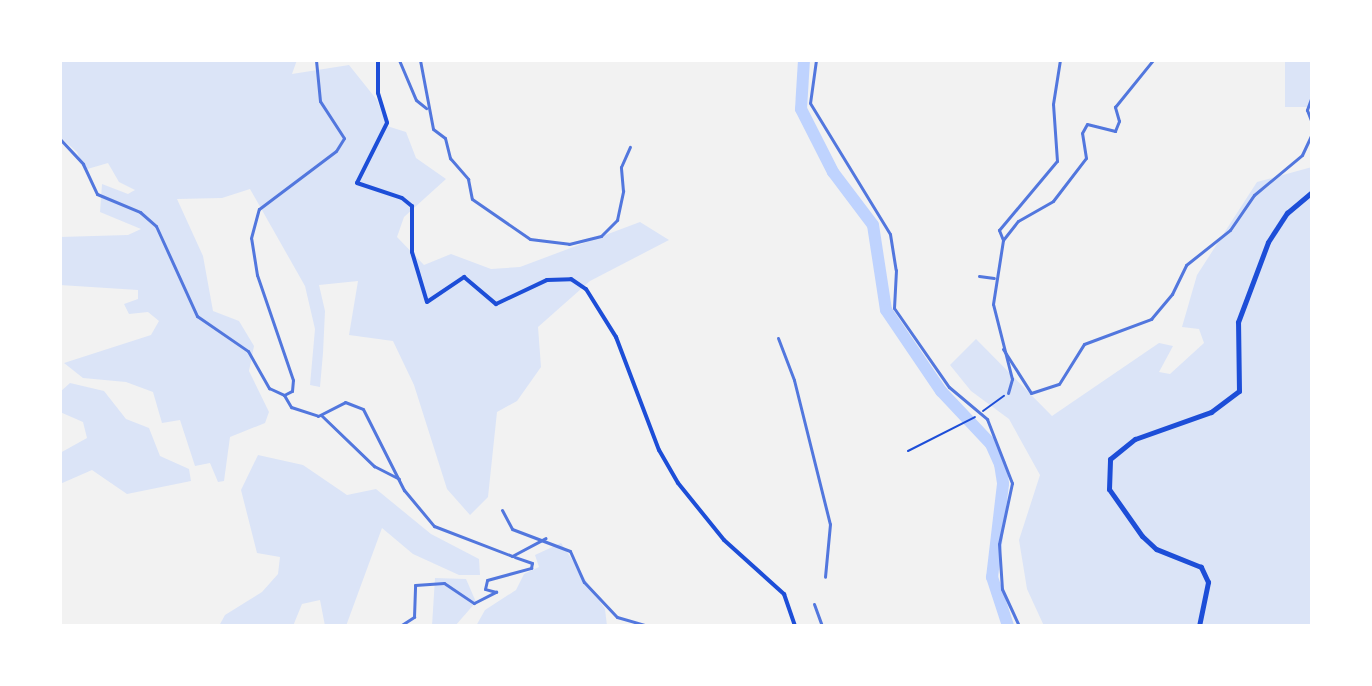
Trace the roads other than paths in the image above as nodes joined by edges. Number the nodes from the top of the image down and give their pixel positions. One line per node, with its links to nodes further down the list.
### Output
1 (316, 60): 21 (street)
2 (378, 60): 31 (main road)
3 (399, 60): 9 (street)
4 (420, 60): 9 (street)
5 (816, 60): 33 (street)
6 (1060, 60): 15 (street)
7 (1153, 60): 15 (street)
8 (1312, 96): 10 (street)
9 (427, 108): 13 (street)
10 (1312, 123)
11 (1312, 134): 19 (street)
12 (60, 139): 21 (street)
13 (630, 147)
14 (1312, 192): 34 (main road)
15 (1003, 240): 17 (street)
16 (979, 276): 17 (street)
17 (994, 278): 19 (street)
18 (778, 338): 27 (street)
19 (1003, 349): 20 (street)
20 (1008, 393)
21 (284, 395): 22 (street)
22 (321, 415): 23 (street); 23 (street)
23 (399, 479): 26 (street)
24 (502, 510): 25 (street)
25 (546, 538): 26 (street); 30 (street)
26 (512, 556): 29 (street)
27 (825, 577)
28 (814, 604): 32 (street)
29 (400, 626)
30 (649, 626)
31 (795, 626)
32 (822, 626)
33 (1019, 626)
34 (1199, 626)

